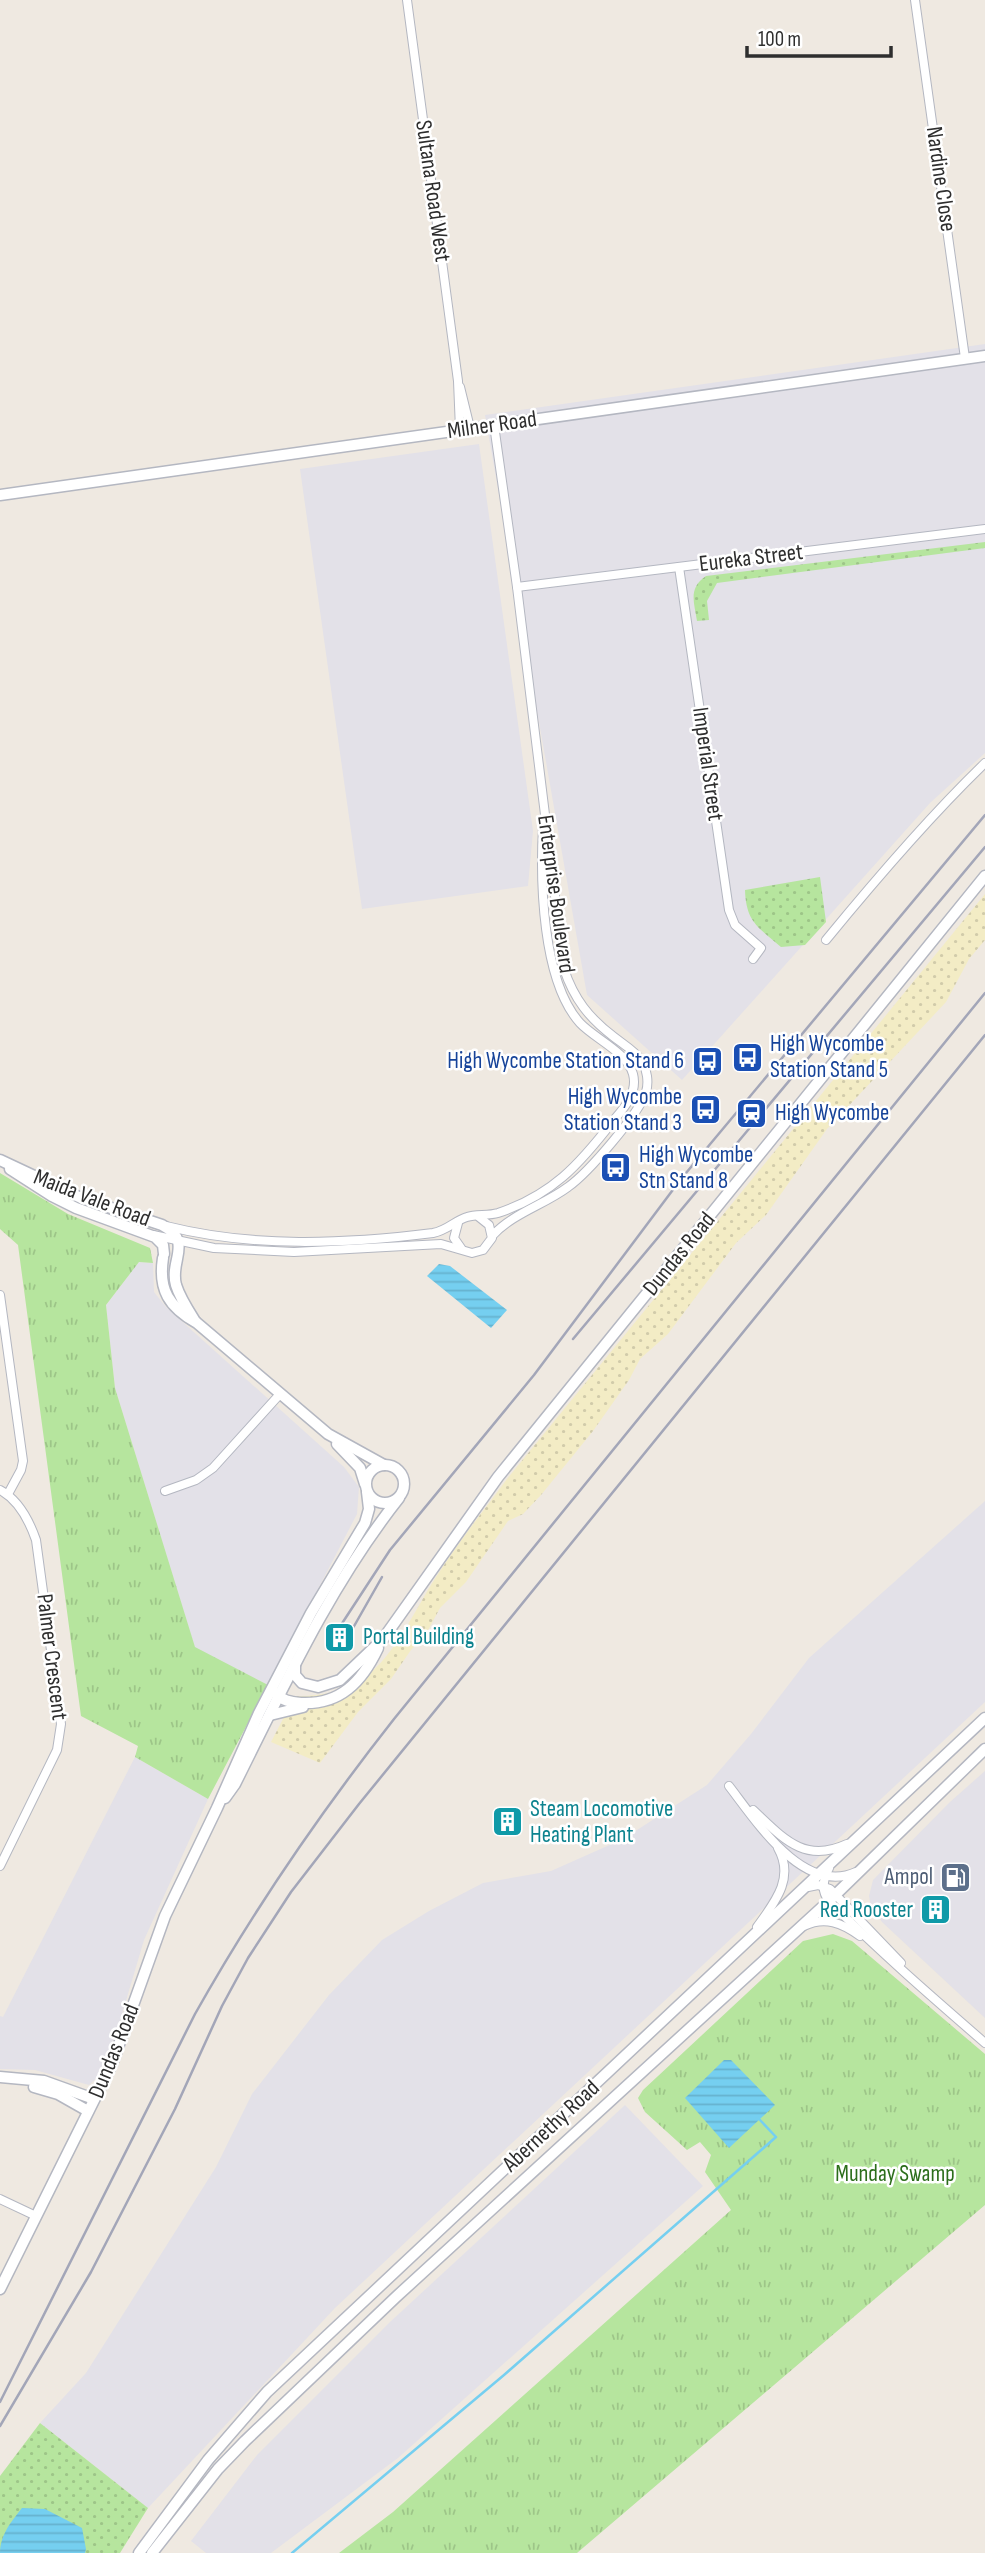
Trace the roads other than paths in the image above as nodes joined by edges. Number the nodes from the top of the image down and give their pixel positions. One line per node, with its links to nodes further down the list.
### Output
1 (407, 0): 6 (street, Sultana Road West)
2 (915, 0): 4 (street, Nardine Close)
3 (985, 356): 4 (main road, Milner Road)
4 (965, 358): 5 (main road, Milner Road)
5 (494, 425): 6 (main road, Milner Road); 10 (street)
6 (465, 428): 7 (main road, Milner Road)
7 (0, 495)
8 (985, 528): 9 (street, Eureka Street)
9 (679, 567): 10 (street, Eureka Street); 16 (street, Imperial Street)
10 (517, 587): 12 (street)
11 (985, 763): 15 (street)
12 (544, 803): 19 (street, Enterprise Boulevard); 24 (street, Enterprise Boulevard)
13 (985, 876): 41 (main road, Dundas Road)
14 (770, 939): 16 (street)
15 (826, 940)
16 (761, 948): 17 (street)
17 (753, 959)
18 (0, 1160): 21 (main road, Maida Vale Road); 23 (main road, Maida Vale Road)
19 (476, 1216): 20 (street, Enterprise Boulevard); 24 (street)
20 (458, 1223): 22 (street, Enterprise Boulevard); 27 (street)
21 (162, 1225): 22 (street, Enterprise Boulevard); 25 (main road, Maida Vale Road)
22 (187, 1231): 25 (street)
23 (150, 1235): 25 (street, Maida Vale Road); 28 (main road, Maida Vale Road)
24 (492, 1236): 27 (street, Enterprise Boulevard)
25 (174, 1238): 26 (street); 28 (street); 29 (main road, Maida Vale Road)
26 (194, 1244): 27 (street); 29 (street)
27 (463, 1250)
28 (164, 1256): 31 (main road, Maida Vale Road)
29 (177, 1261): 31 (main road, Maida Vale Road)
30 (0, 1296): 32 (street)
31 (197, 1323): 33 (main road, Maida Vale Road)
32 (4, 1354): 38 (street)
33 (280, 1394): 34 (main road, Maida Vale Road); 37 (street)
34 (328, 1434): 35 (main road, Maida Vale Road); 36 (main road, Maida Vale Road)
35 (384, 1465): 36 (main road); 39 (main road, Maida Vale Road)
36 (367, 1489): 39 (main road); 40 (main road)
37 (164, 1491)
38 (4, 1492): 54 (street, Palmer Crescent)
39 (399, 1498): 40 (main road)
40 (362, 1540): 42 (main road, Dundas Road); 43 (main road, Dundas Road)
41 (383, 1639): 44 (main road, Dundas Road); 46 (main road, Dundas Road)
42 (295, 1664): 43 (main road, Dundas Road); 44 (main road)
43 (280, 1682): 44 (main road, Dundas Road); 45 (main road, Dundas Road); 50 (main road, Dundas Road)
44 (308, 1686)
45 (276, 1695): 46 (main road); 47 (main road, Dundas Road); 50 (main road, Dundas Road)
46 (319, 1704): 47 (main road, Dundas Road)
47 (270, 1715): 51 (main road, Dundas Road)
48 (985, 1718): 52 (main road, Abernethy Road)
49 (985, 1749): 55 (main road, Abernethy Road)
50 (228, 1779): 51 (main road, Dundas Road)
51 (217, 1808): 67 (main road, Dundas Road)
52 (862, 1833): 53 (street); 56 (main road, Abernethy Road)
53 (774, 1843): 56 (street); 61 (street)
54 (0, 1866)
55 (865, 1867): 56 (street); 59 (main road, Abernethy Road)
56 (822, 1875): 57 (street); 58 (main road, Abernethy Road)
57 (824, 1886): 58 (street); 59 (street)
58 (802, 1890): 61 (main road, Abernethy Road)
59 (833, 1898): 60 (main road, Abernethy Road); 62 (street); 63 (street)
60 (794, 1932): 62 (street); 73 (main road, Abernethy Road)
61 (747, 1941): 72 (main road, Abernethy Road)
62 (879, 1950): 63 (street)
63 (919, 1982): 64 (street)
64 (985, 2043)
65 (0, 2077): 67 (main road)
66 (0, 2082): 68 (main road)
67 (94, 2099): 68 (main road, Dundas Road)
68 (89, 2111): 70 (main road, Dundas Road)
69 (0, 2199): 70 (street)
70 (36, 2216): 71 (main road, Dundas Road)
71 (0, 2289)
72 (139, 2553)
73 (152, 2553)

